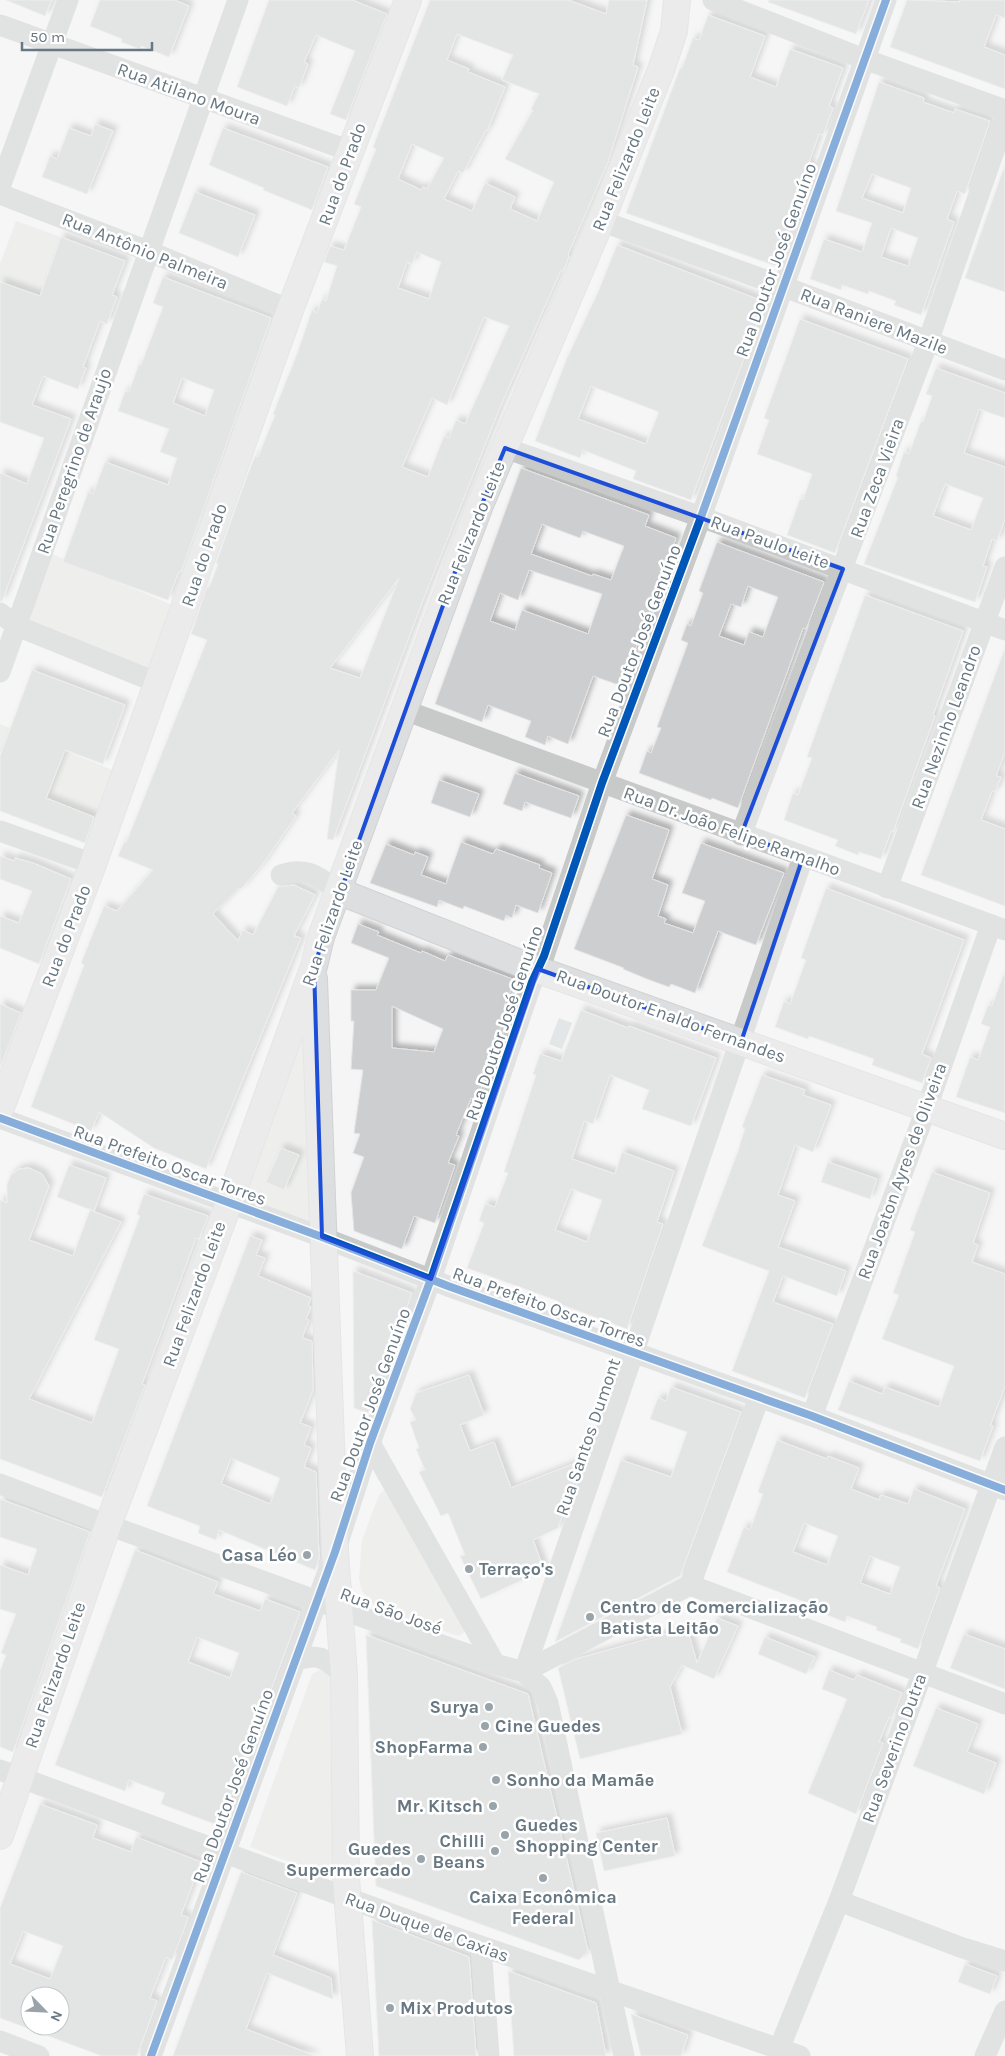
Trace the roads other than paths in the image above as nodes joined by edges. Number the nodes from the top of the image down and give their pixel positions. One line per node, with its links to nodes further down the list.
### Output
1 (68, 0): 10 (street)
2 (238, 0): 12 (street, Rua Peregrino de Araujo)
3 (408, 0): 15 (main road, Rua do Prado)
4 (678, 0): 9 (main road)
5 (688, 0): 9 (street, Rua Felizardo Leite)
6 (713, 0): 11 (street)
7 (886, 0): 11 (street, Rua Doutor José Genuíno)
8 (0, 25): 10 (street, Rua Atilano Moura)
9 (674, 31): 18 (main road, Rua Felizardo Leite)
10 (52, 43): 12 (street, Rua Atilano Moura); 16 (street)
11 (864, 59): 13 (street); 20 (street, Rua Doutor José Genuíno)
12 (202, 99): 15 (street, Rua Atilano Moura); 19 (street, Rua Peregrino de Araujo)
13 (1005, 110)
14 (1005, 119): 22 (street, Rua Zeca Vieira)
15 (350, 151): 21 (main road, Rua do Prado)
16 (0, 186)
17 (0, 194): 19 (street, Rua Antônio Palmeira)
18 (601, 221): 20 (street, Rua Raniere Mazile); 24 (main road, Rua Felizardo Leite)
19 (148, 251): 21 (street, Rua Antônio Palmeira); 30 (street, Rua Peregrino de Araujo)
20 (782, 286): 22 (street, Rua Raniere Mazile); 25 (street, Rua Doutor José Genuíno)
21 (290, 310): 33 (main road, Rua do Prado)
22 (928, 342): 23 (street, Rua Raniere Mazile); 27 (street, Rua Zeca Vieira)
23 (1005, 370)
24 (505, 448): 25 (street, Rua Paulo Leite); 34 (main road, Rua Felizardo Leite)
25 (701, 517): 27 (street, Rua Paulo Leite); 35 (street, Rua Doutor José Genuíno)
26 (1005, 567): 29 (street, Rua Nezinho Leandro)
27 (843, 569): 29 (street, Rua Paulo Leite); 37 (street, Rua Zeca Vieira)
28 (0, 613): 30 (street)
29 (984, 622): 31 (street, Rua Paulo Leite); 41 (street, Rua Nezinho Leandro)
30 (8, 626): 32 (street, Rua Peregrino de Araujo); 33 (street)
31 (1005, 630)
32 (0, 672)
33 (158, 683): 39 (main road, Rua do Prado)
34 (404, 710): 35 (street, Rua Dr. João Felipe Ramalho); 42 (main road, Rua Felizardo Leite)
35 (602, 783): 37 (street, Rua Dr. João Felipe Ramalho); 45 (street, Rua Doutor José Genuíno)
36 (0, 831): 39 (street)
37 (741, 835): 38 (street, Rua Dr. João Felipe Ramalho)
38 (803, 857): 41 (street, Rua Dr. João Felipe Ramalho); 46 (street, Rua Santos Dumont)
39 (93, 864): 48 (main road, Rua do Prado)
40 (281, 875): 42 (street)
41 (887, 888): 43 (street, Rua Dr. João Felipe Ramalho)
42 (338, 891): 44 (main road, Rua Felizardo Leite); 45 (main road, Rua Doutor Enaldo Fernandes)
43 (998, 927): 47 (street, Rua Joaton Ayres de Oliveira)
44 (314, 966): 51 (main road, Rua Felizardo Leite); 52 (main road)
45 (538, 969): 46 (main road, Rua Doutor Enaldo Fernandes); 53 (street, Rua Doutor José Genuíno)
46 (741, 1042): 47 (main road, Rua Doutor Enaldo Fernandes); 54 (street, Rua Santos Dumont)
47 (926, 1107): 50 (main road, Rua Doutor Enaldo Fernandes); 56 (street, Rua Joaton Ayres de Oliveira)
48 (0, 1110)
49 (0, 1118): 51 (street, Rua Prefeito Oscar Torres)
50 (1005, 1136)
51 (229, 1202): 52 (street, Rua Prefeito Oscar Torres); 61 (main road, Rua Felizardo Leite)
52 (322, 1237): 53 (street, Rua Prefeito Oscar Torres); 62 (main road)
53 (431, 1279): 54 (street, Rua Prefeito Oscar Torres); 57 (street, Rua Doutor José Genuíno)
54 (632, 1354): 55 (street, Rua Prefeito Oscar Torres); 67 (street, Rua Santos Dumont)
55 (760, 1398): 56 (street, Rua Prefeito Oscar Torres); 63 (street)
56 (812, 1416): 60 (street, Rua Prefeito Oscar Torres)
57 (370, 1444): 62 (street, Rua Doutor José Genuíno); 66 (street)
58 (1005, 1447): 60 (street, Rua Severino Dutra)
59 (0, 1484): 61 (street, Rua São José)
60 (998, 1488): 68 (street, Rua Severino Dutra)
61 (108, 1525): 64 (street, Rua São José); 71 (main road, Rua Felizardo Leite)
62 (335, 1552): 64 (main road)
63 (690, 1586): 67 (street); 68 (street)
64 (328, 1605): 65 (street, Rua Doutor José Genuíno); 66 (street, Rua São José); 69 (main road)
65 (295, 1661): 69 (street); 73 (street, Rua Doutor José Genuíno)
66 (494, 1664): 67 (street, Rua São José)
67 (524, 1672): 78 (street, Rua São José)
68 (922, 1672): 70 (street); 75 (street, Rua Severino Dutra)
69 (344, 1675): 74 (main road)
70 (1005, 1704)
71 (10, 1774): 72 (main road, Rua Felizardo Leite); 73 (street, Rua Duque de Caxias)
72 (0, 1836)
73 (225, 1852): 74 (street, Rua Duque de Caxias); 83 (street, Rua Doutor José Genuíno)
74 (349, 1899): 76 (street, Rua Duque de Caxias); 84 (main road)
75 (839, 1901): 77 (street); 81 (street, Rua Severino Dutra)
76 (481, 1947): 78 (street, Rua Duque de Caxias); 85 (street)
77 (1005, 1961)
78 (609, 1989): 81 (street, Rua Duque de Caxias); 86 (street)
79 (1005, 2011): 88 (street)
80 (0, 2042): 82 (street)
81 (779, 2049): 87 (street, Rua Duque de Caxias)
82 (38, 2056)
83 (151, 2056)
84 (360, 2056)
85 (489, 2056)
86 (624, 2056)
87 (800, 2056)
88 (985, 2056)

